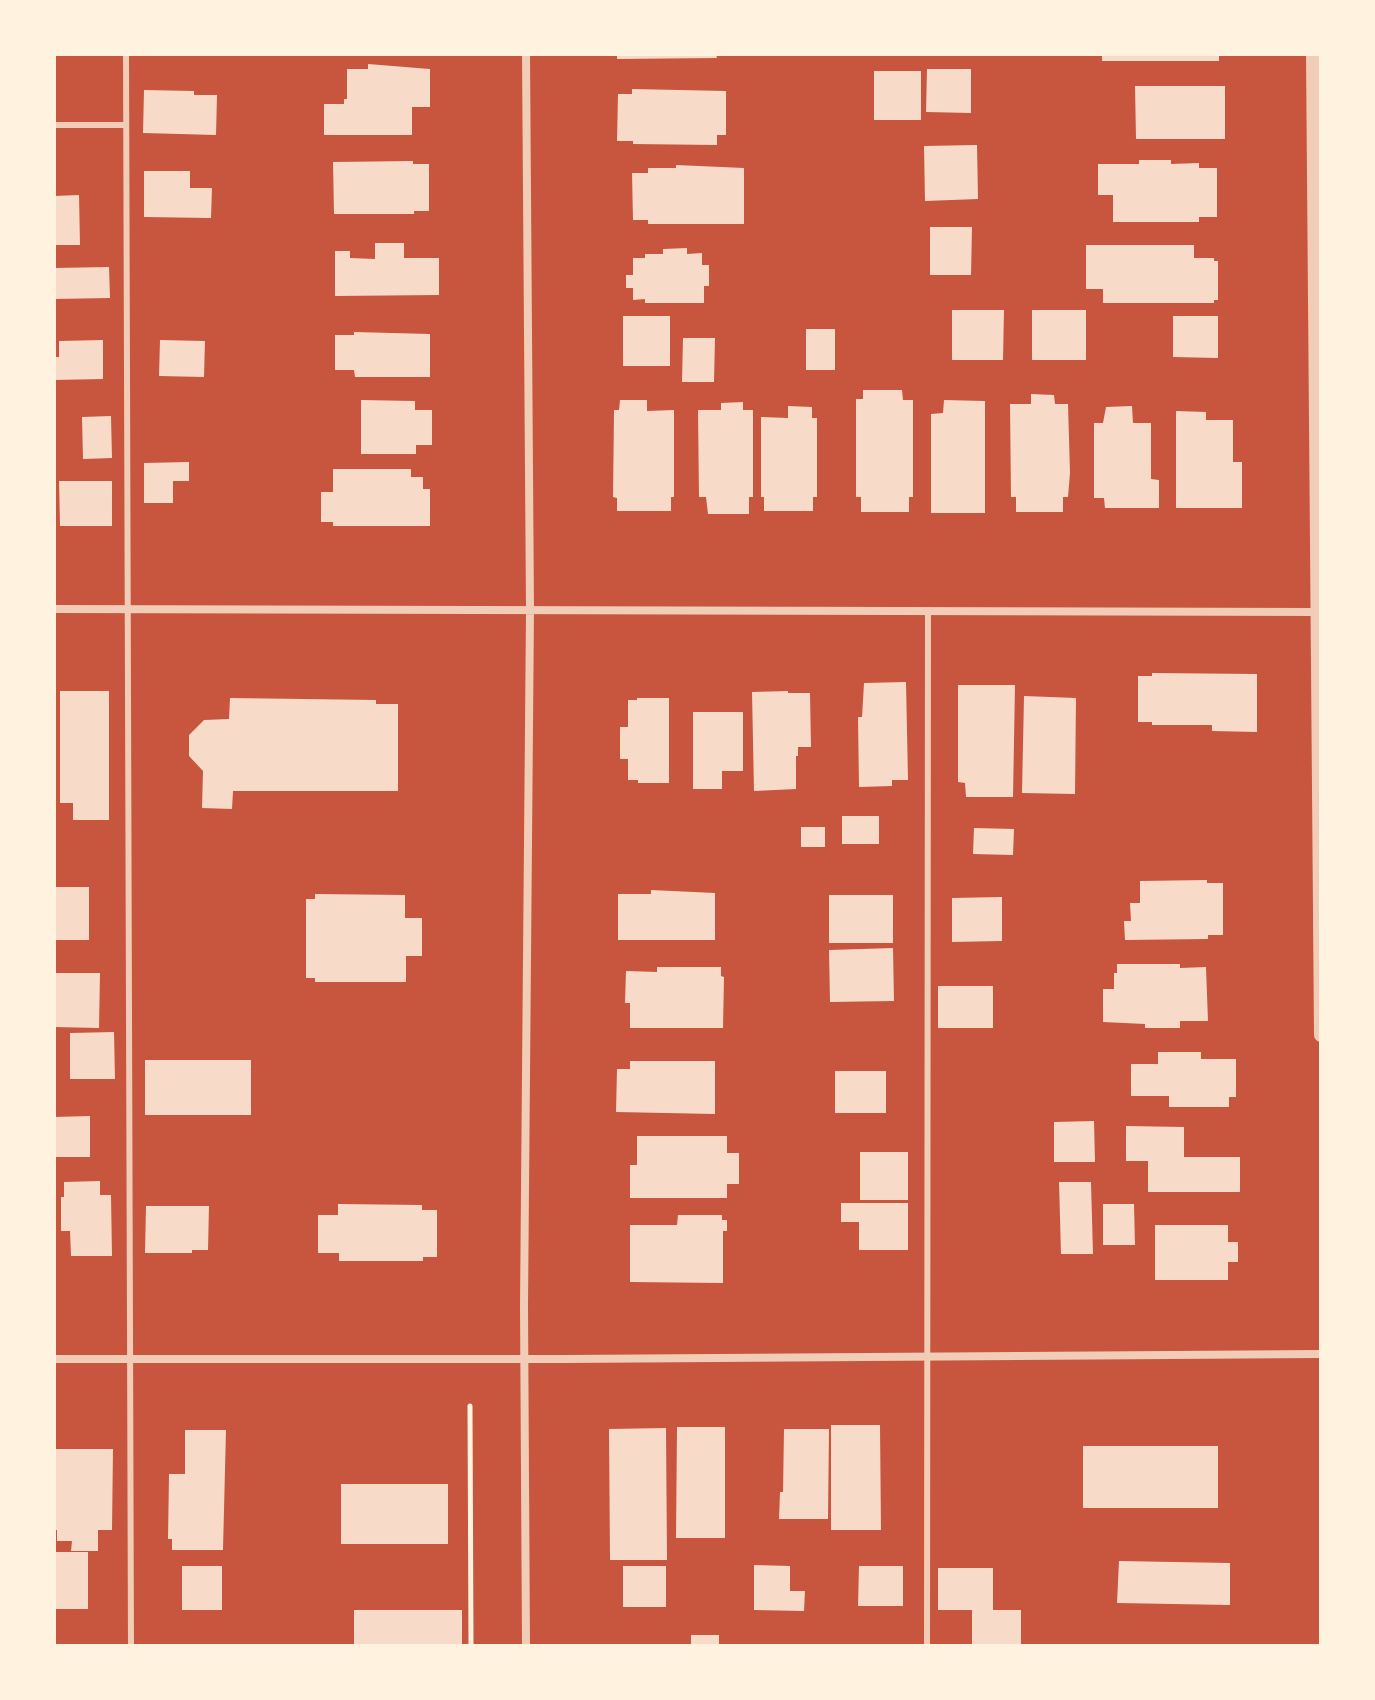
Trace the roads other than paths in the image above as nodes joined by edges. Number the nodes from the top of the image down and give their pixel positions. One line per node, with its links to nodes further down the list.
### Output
1 (126, 54): 5 (lane)
2 (526, 54): 8 (street)
3 (1313, 54): 10 (street)
4 (54, 125): 5 (lane)
5 (126, 125): 7 (lane)
6 (54, 609): 7 (street)
7 (129, 609): 8 (street); 14 (lane)
8 (530, 610): 9 (street); 16 (street)
9 (928, 610): 10 (street); 13 (lane)
10 (1319, 612): 11 (street)
11 (1321, 1035)
12 (1321, 1354): 13 (street)
13 (928, 1357): 16 (street); 19 (lane)
14 (128, 1358): 15 (street); 16 (street); 17 (lane)
15 (54, 1359)
16 (524, 1359): 18 (street)
17 (131, 1646)
18 (526, 1646)
19 (927, 1646)

